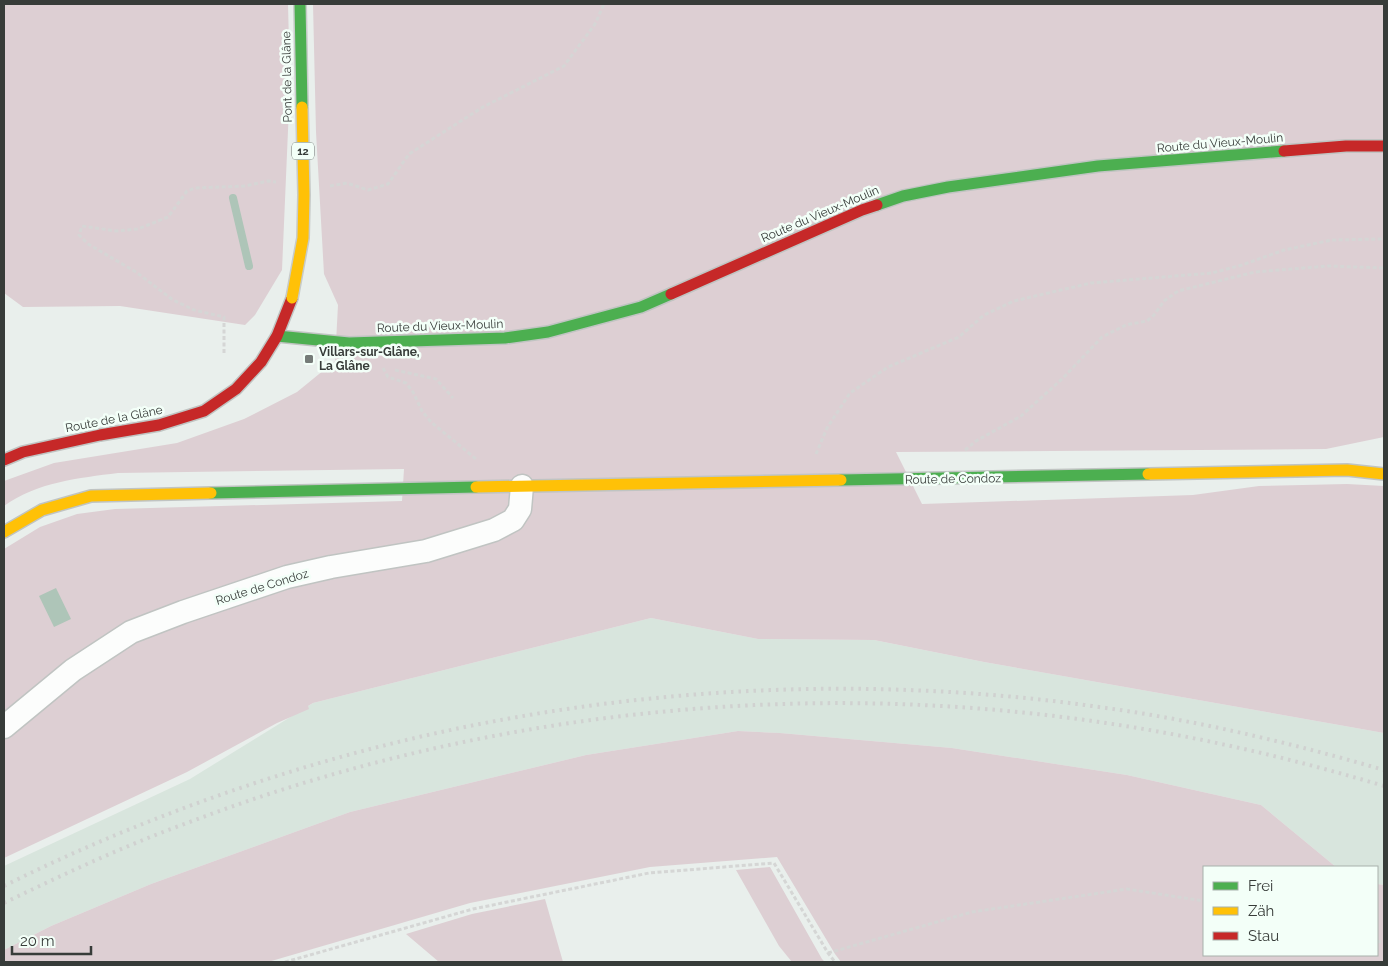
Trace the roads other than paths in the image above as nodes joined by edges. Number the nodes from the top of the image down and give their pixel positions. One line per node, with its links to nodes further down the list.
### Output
1 (300, 4): 3 (main road, Pont de la Glâne / 12, bridge)
2 (1384, 146): 4 (main road, Route du Vieux-Moulin)
3 (292, 298): 4 (main road, Route de la Glâne / 12)
4 (277, 336): 5 (main road, Route de la Glâne / 12)
5 (4, 460)
6 (1384, 474): 7 (main road, Route de Condoz)
7 (522, 486): 8 (main road, Route de Condoz); 9 (street, Route de Condoz)
8 (4, 532)
9 (4, 727)

